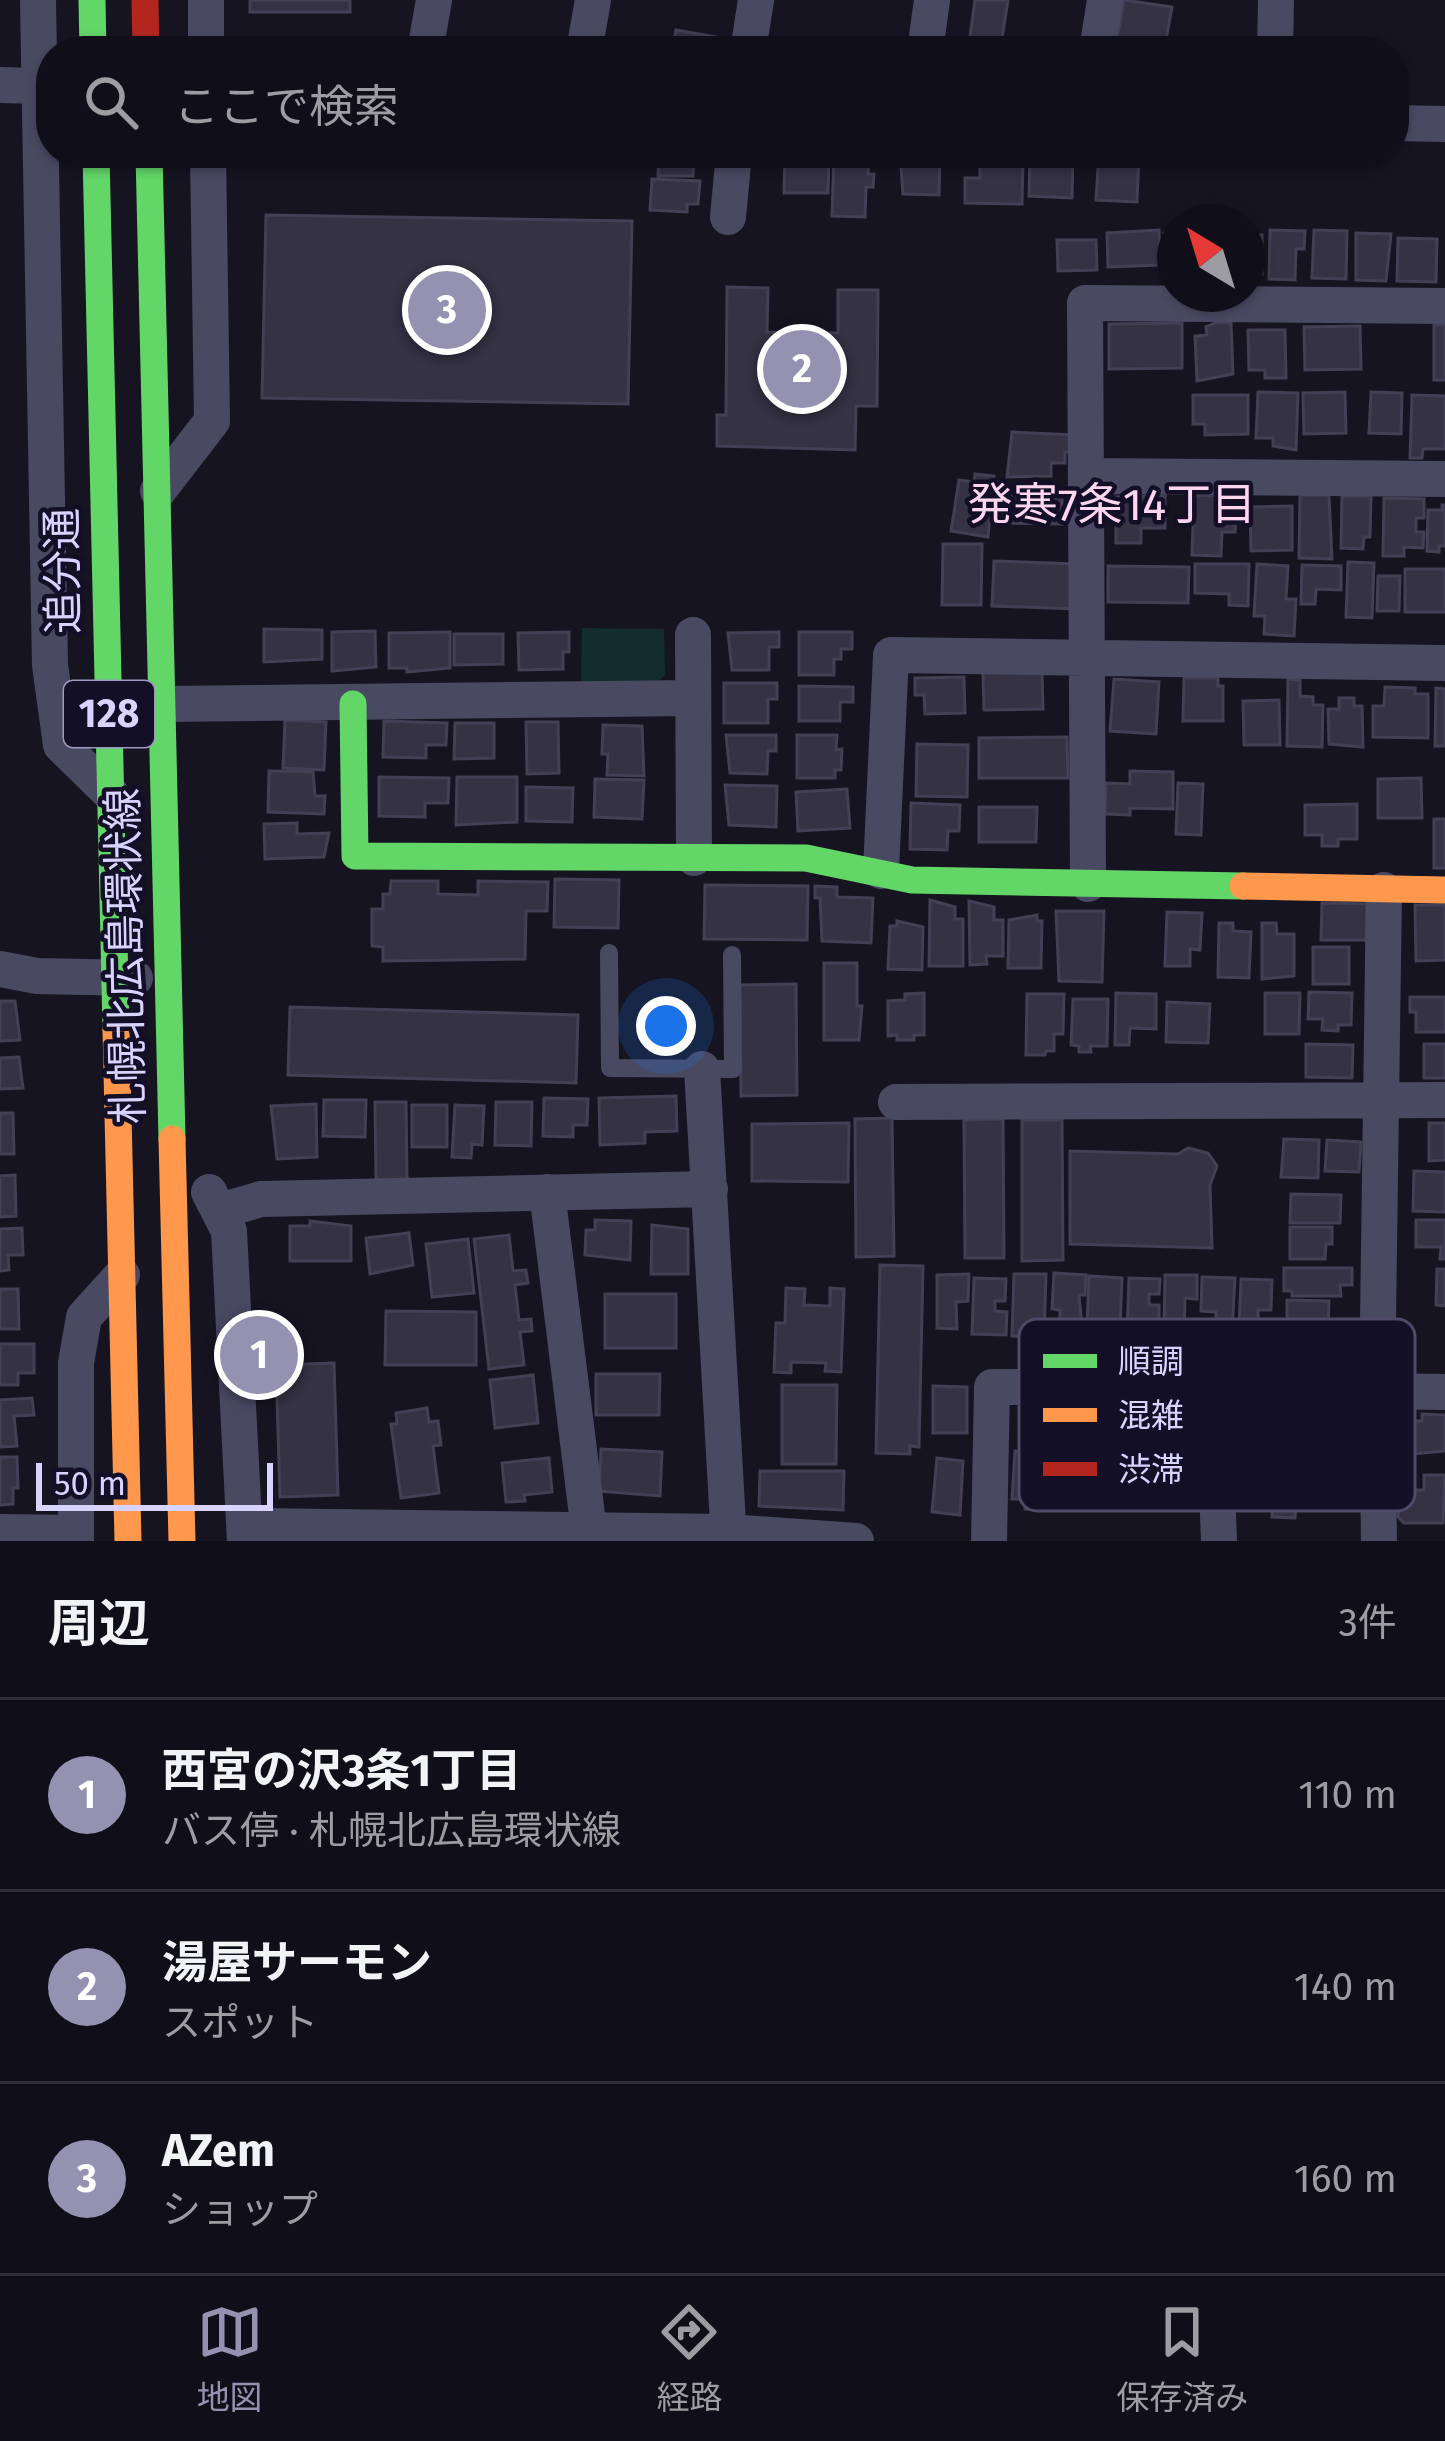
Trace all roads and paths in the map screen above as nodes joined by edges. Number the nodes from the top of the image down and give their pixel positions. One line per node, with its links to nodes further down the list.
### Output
1 (38, 0): 11 (street)
2 (92, 0): 12 (main road)
3 (145, 0): 13 (main road)
4 (206, 0): 14 (street)
5 (434, 0): 15 (street)
6 (593, 0): 16 (street)
7 (756, 0): 17 (street)
8 (932, 0): 18 (street)
9 (1105, 0): 19 (street)
10 (1276, 0): 20 (street)
11 (38, 36)
12 (93, 36)
13 (146, 36)
14 (206, 36)
15 (428, 36)
16 (587, 36)
17 (750, 36)
18 (927, 36)
19 (1099, 36)
20 (1275, 36)
21 (0, 85): 22 (street)
22 (36, 86)
23 (1409, 123): 24 (street)
24 (1445, 124)
25 (41, 168): 41 (street)
26 (96, 168): 41 (main road, 追分通 / 128)
27 (148, 168): 34 (main road, 札幌北広島環状線 / 128)
28 (208, 168): 34 (street)
29 (733, 168): 30 (street)
30 (728, 217)
31 (1445, 306): 32 (street)
32 (1087, 476): 33 (street); 36 (street)
33 (1445, 479)
34 (157, 492): 39 (main road, 札幌北広島環状線 / 128)
35 (693, 635): 38 (street)
36 (1089, 655): 37 (street); 43 (street); 44 (street)
37 (1445, 663)
38 (693, 698): 40 (street); 42 (street)
39 (162, 704): 40 (street); 51 (main road, 札幌北広島環状線 / 128)
40 (353, 704): 42 (main road)
41 (110, 794): 50 (main road, 追分通 / 128)
42 (694, 858): 43 (main road)
43 (881, 871): 44 (main road)
44 (1088, 884): 45 (main road)
45 (1384, 890): 46 (main road); 53 (street)
46 (1445, 890)
47 (609, 953): 52 (lane)
48 (732, 955): 52 (lane)
49 (0, 969): 50 (street)
50 (115, 977): 51 (street); 60 (main road, 追分通 / 128)
51 (168, 979): 56 (main road, 札幌北広島環状線 / 128)
52 (702, 1069): 57 (street)
53 (1381, 1100): 54 (street); 55 (street); 61 (street)
54 (1445, 1100)
55 (896, 1102)
56 (172, 1156): 59 (street); 75 (main road, 札幌北広島環状線 / 128)
57 (710, 1189): 58 (street); 73 (street)
58 (547, 1192): 59 (street); 67 (street)
59 (220, 1211): 69 (street)
60 (122, 1275): 72 (street); 74 (main road, 128)
61 (1378, 1319)
62 (1019, 1387): 77 (street)
63 (1415, 1391): 64 (street)
64 (1445, 1392)
65 (1218, 1511): 78 (street)
66 (1379, 1511): 79 (street)
67 (589, 1531): 71 (street); 73 (street)
68 (0, 1532): 72 (street)
69 (246, 1534): 70 (street)
70 (361, 1534): 71 (street)
71 (539, 1536)
72 (76, 1537)
73 (729, 1537): 76 (street)
74 (128, 1541)
75 (182, 1541)
76 (856, 1541)
77 (989, 1541)
78 (1219, 1541)
79 (1379, 1541)

